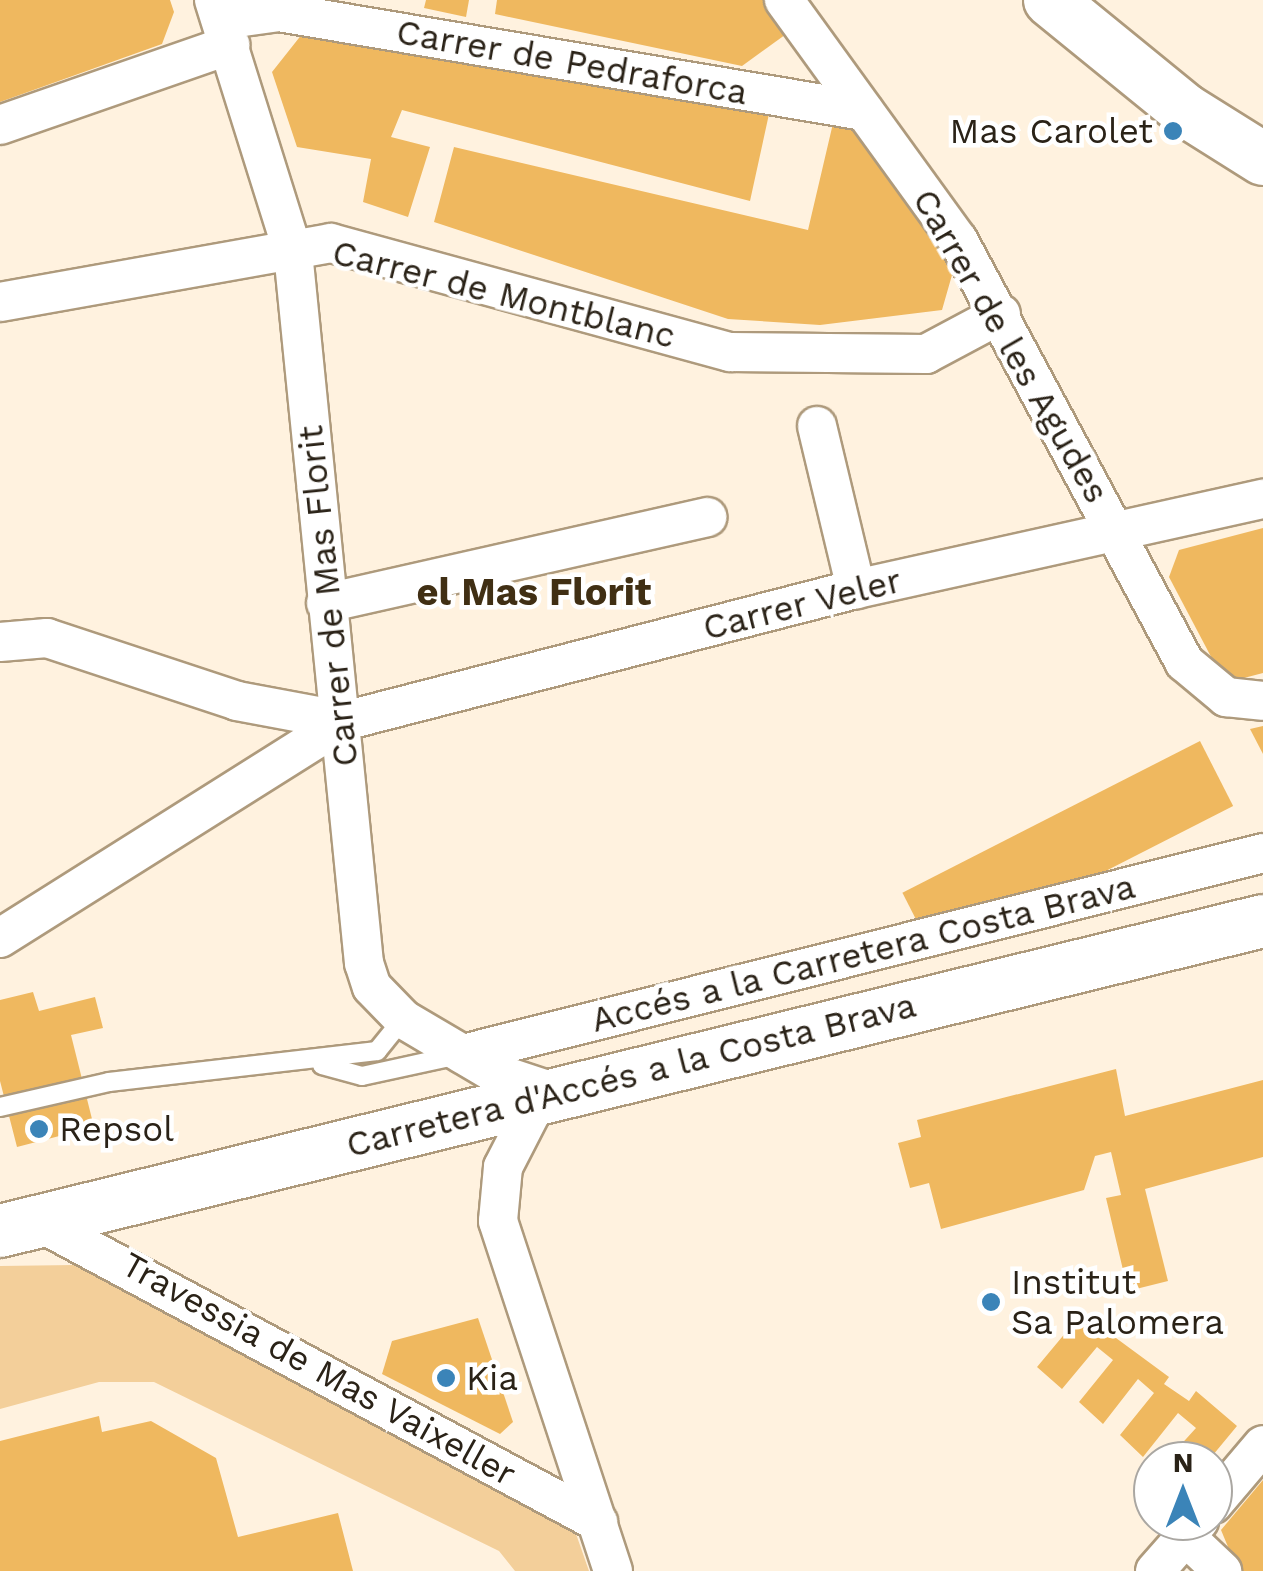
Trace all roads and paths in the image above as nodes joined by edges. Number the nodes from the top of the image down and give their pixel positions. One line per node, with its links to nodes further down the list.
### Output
1 (784, 0): 4 (street, Carrer de les Agudes)
2 (1050, 0): 6 (main road)
3 (222, 22): 4 (street, Carrer de Pedraforca); 5 (street, Carrer de Pedraforca); 7 (street, Carrer de Mas Florit)
4 (864, 111): 9 (street, Carrer de les Agudes)
5 (0, 125)
6 (1263, 158)
7 (294, 252): 8 (street, Carrer de Montblanc); 9 (street, Carrer de Montblanc); 15 (street, Carrer de Mas Florit)
8 (0, 302)
9 (1001, 314): 13 (street, Carrer de les Agudes)
10 (817, 426): 14 (street)
11 (1263, 499): 13 (street, Carrer Veler)
12 (707, 518): 15 (street)
13 (1116, 526): 14 (street, Carrer Veler); 17 (street, Carrer de les Agudes)
14 (856, 589): 18 (street, Carrer Veler)
15 (326, 603): 18 (street, Carrer de Mas Florit)
16 (0, 642): 18 (street)
17 (1244, 699)
18 (344, 721): 21 (street); 22 (street, Carrer de Mas Florit)
19 (1263, 853): 23 (street, Accés a la Carretera Costa Brava)
20 (1263, 920): 25 (main road, Carretera d'Accés a la Costa Brava)
21 (0, 938)
22 (403, 1019): 23 (street, Carrer de Mas Florit); 24 (lane)
23 (463, 1054): 24 (lane); 25 (street, Carrer de Mas Florit)
24 (310, 1062): 26 (lane)
25 (548, 1095): 27 (main road, Carretera d'Accés a la Costa Brava); 30 (street)
26 (0, 1107)
27 (19, 1226): 30 (street, Travessia de Mas Vaixeller)
28 (1263, 1444): 29 (street)
29 (1233, 1480)
30 (598, 1522): 33 (street)
31 (1182, 1541): 34 (street)
32 (1201, 1541): 35 (street)
33 (613, 1571)
34 (1156, 1571)
35 (1222, 1571)

